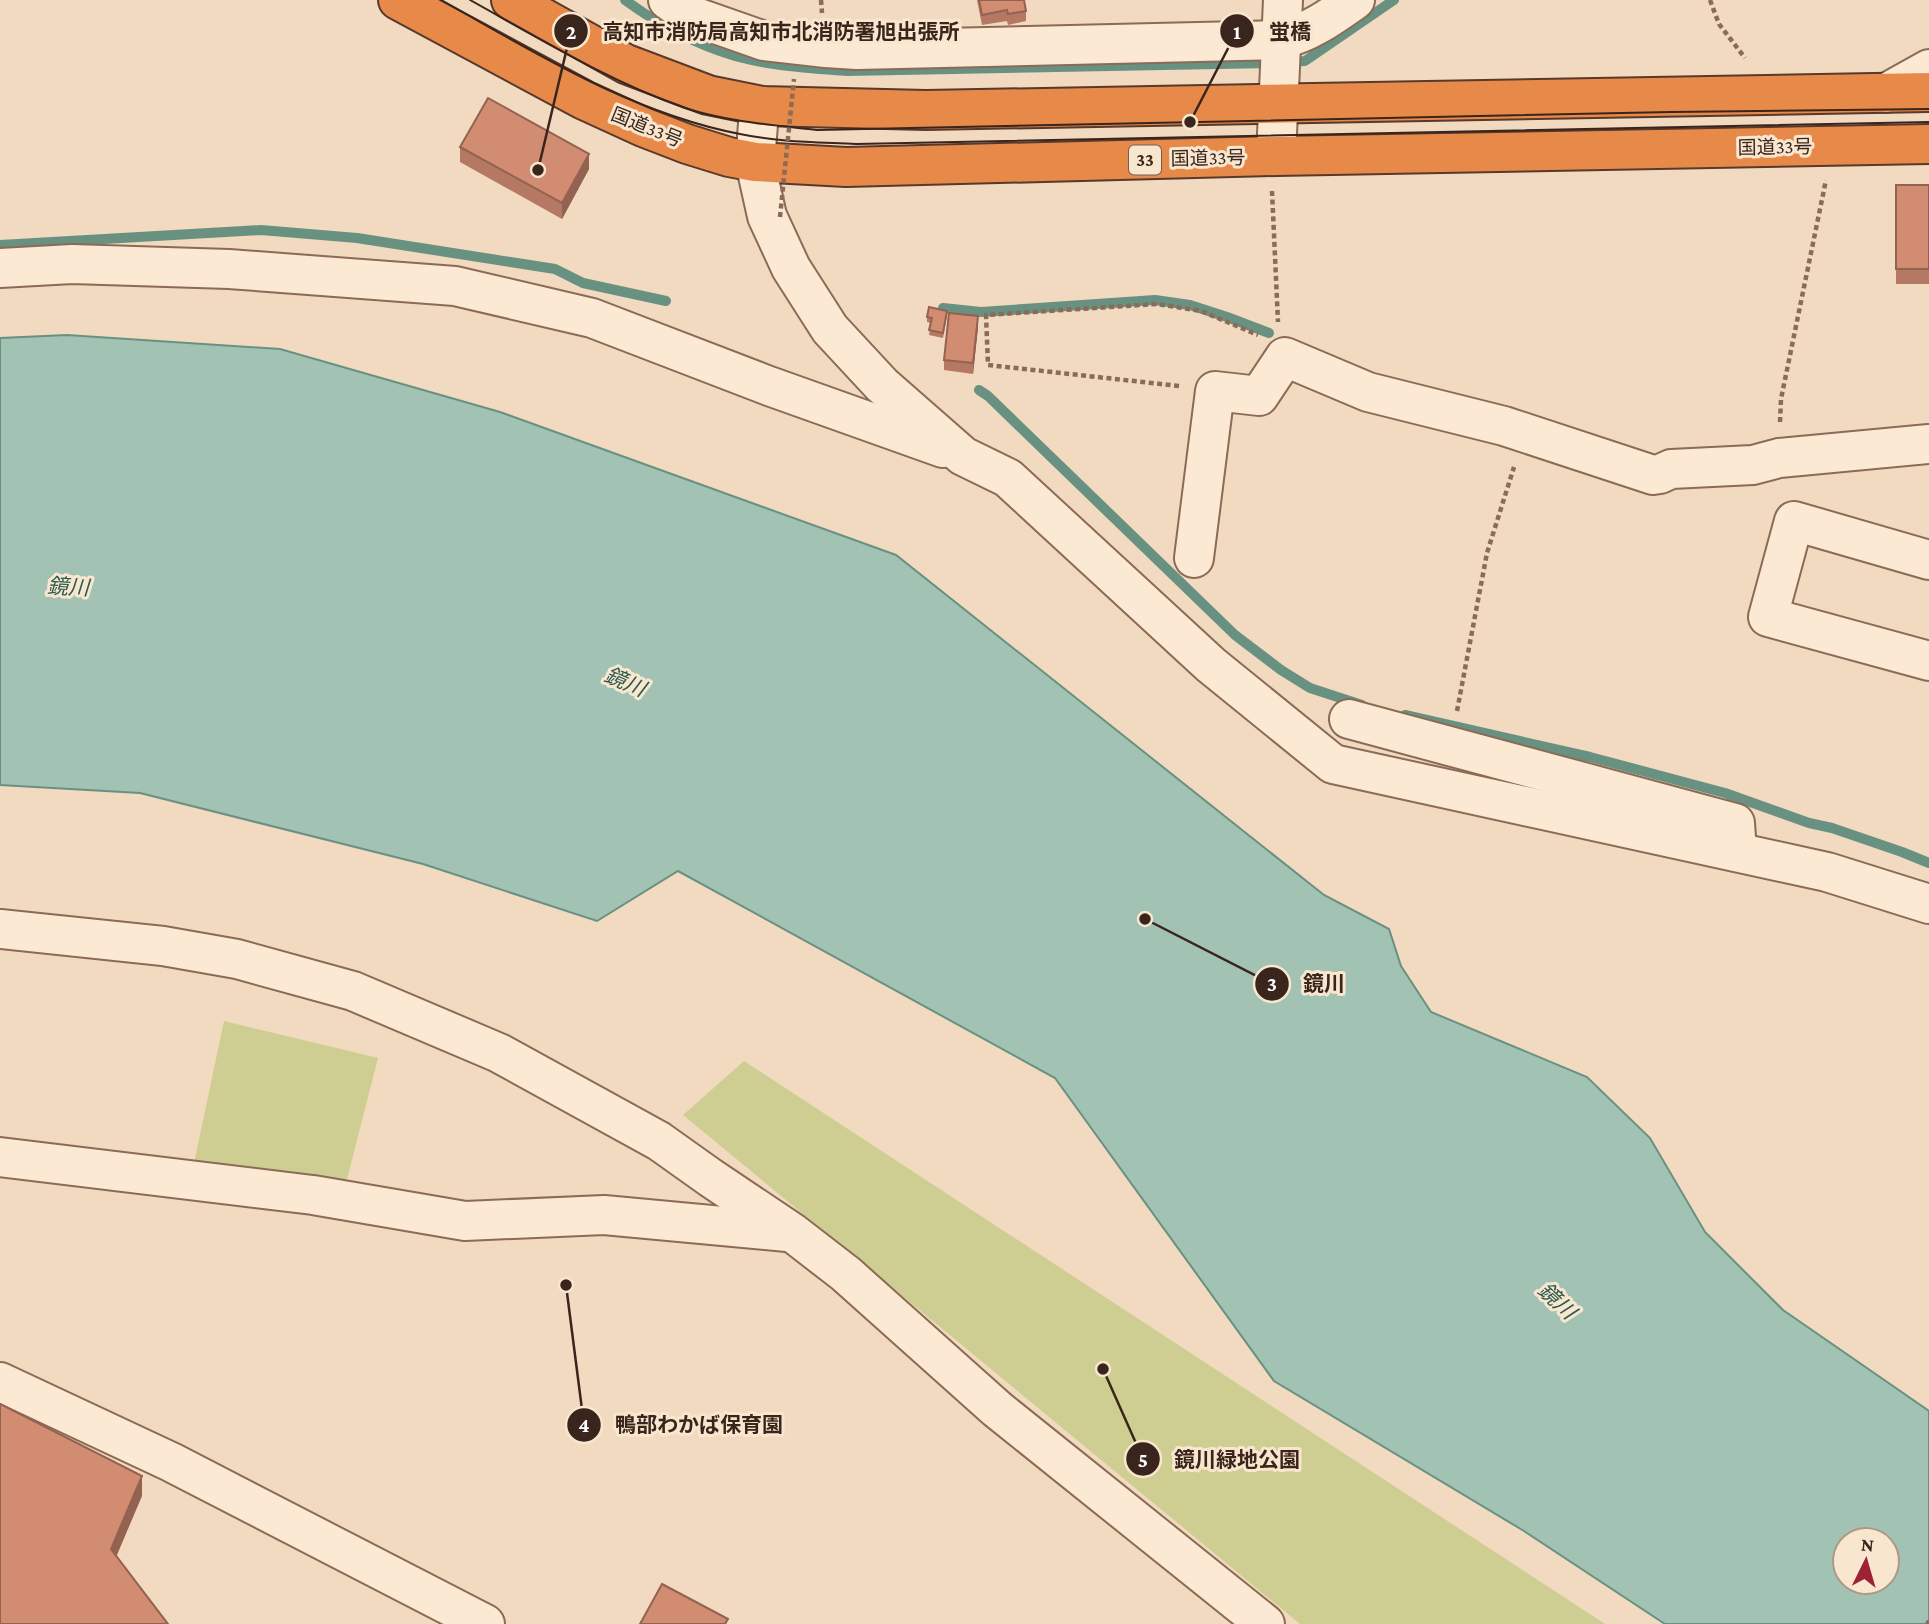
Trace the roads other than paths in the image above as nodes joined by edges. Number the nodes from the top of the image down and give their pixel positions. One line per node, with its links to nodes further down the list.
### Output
1 (398, 0): 13 (highway, 国道33号 / 33)
2 (511, 0): 10 (highway)
3 (668, 0): 6 (street)
4 (1283, 0): 6 (street)
5 (1355, 0): 6 (street)
6 (1279, 66): 9 (highway); 10 (highway); 12 (street)
7 (1929, 69): 9 (street)
8 (1929, 92): 9 (highway)
9 (1886, 93)
10 (762, 106): 13 (street)
11 (1929, 144): 12 (highway, 国道33号 / 33)
12 (1276, 156): 13 (highway, 国道33号 / 33)
13 (755, 162): 16 (street)
14 (0, 268): 16 (street)
15 (1929, 444): 17 (street)
16 (963, 456): 21 (street)
17 (1194, 558)
18 (1929, 560): 19 (street)
19 (1929, 661)
20 (1349, 719): 21 (street)
21 (1737, 852): 22 (street)
22 (1929, 904)
23 (0, 929): 25 (street)
24 (0, 1157): 25 (street)
25 (793, 1233): 28 (street)
26 (0, 1382): 27 (street)
27 (485, 1624)
28 (1265, 1624)

